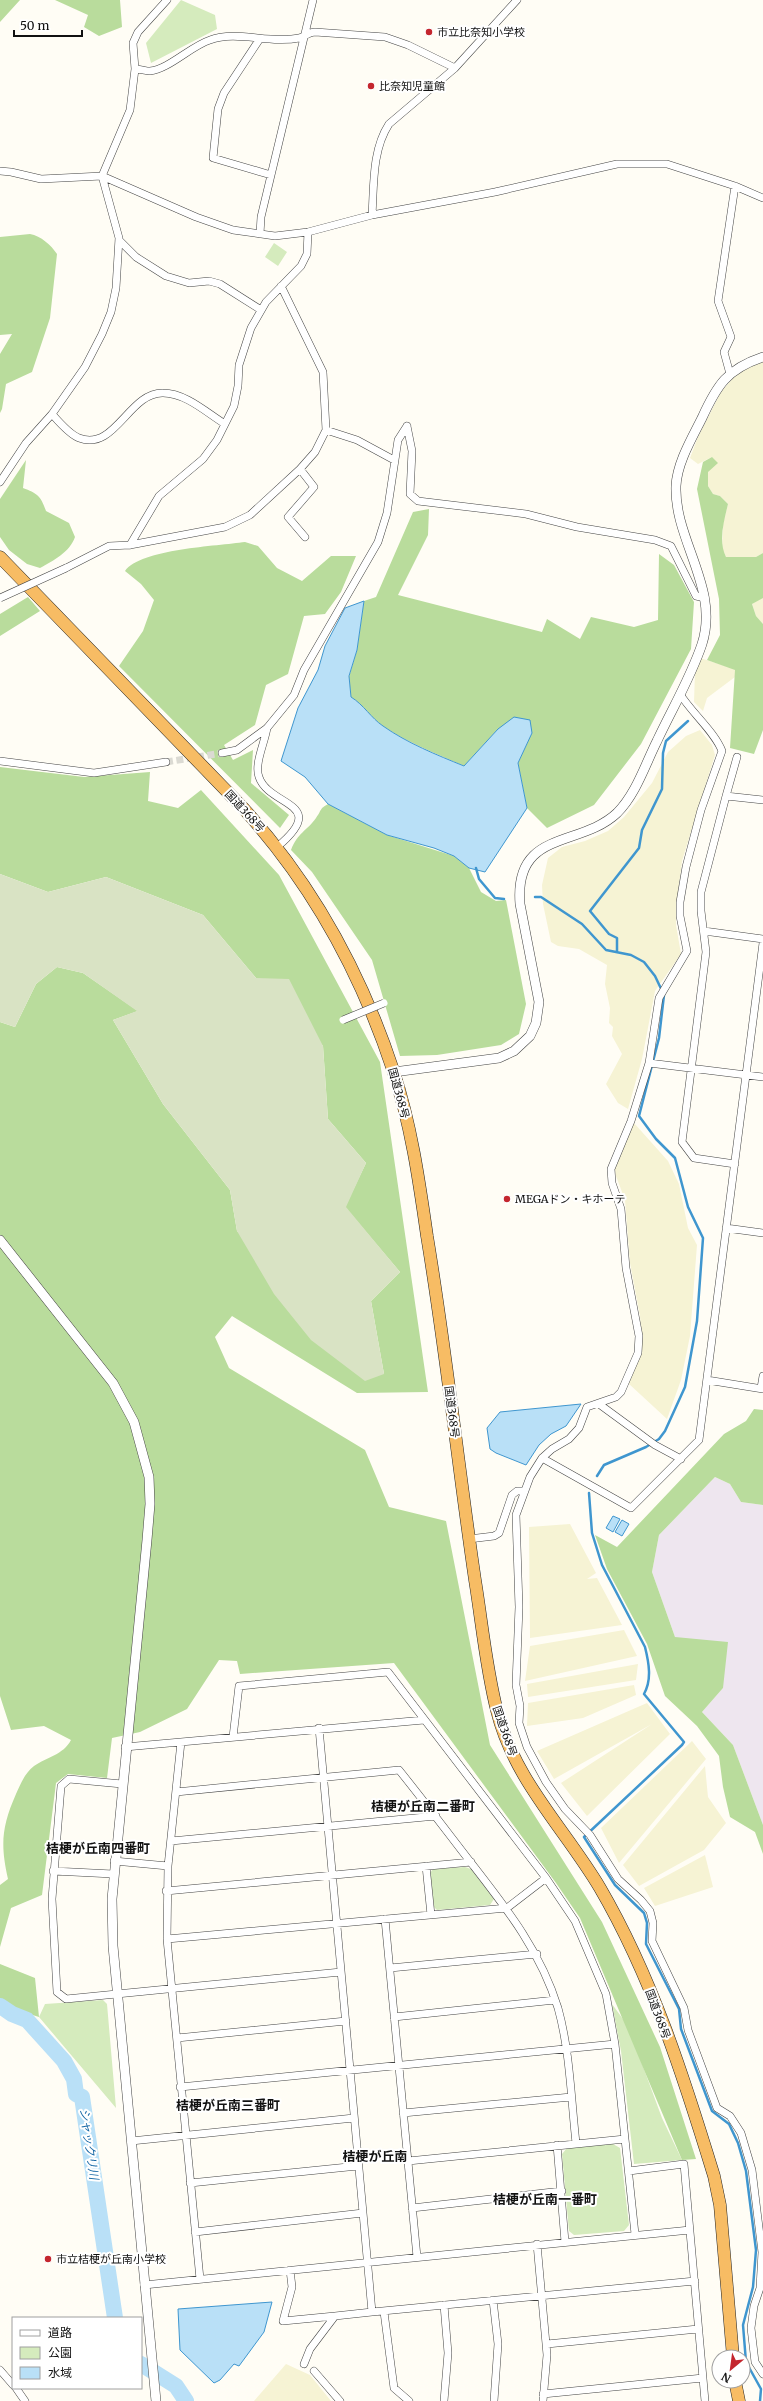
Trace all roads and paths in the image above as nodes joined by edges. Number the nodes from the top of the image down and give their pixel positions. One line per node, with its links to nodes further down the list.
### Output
1 (167, 0): 6 (street)
2 (313, 0): 4 (street)
3 (518, 0): 7 (street)
4 (305, 35): 5 (street); 7 (street); 9 (street)
5 (259, 40): 6 (street); 9 (street)
6 (135, 68): 10 (street)
7 (455, 68): 13 (street)
8 (0, 171): 10 (street)
9 (271, 175): 15 (street)
10 (102, 176): 15 (street); 16 (street)
11 (735, 186): 12 (street); 13 (street); 20 (street)
12 (763, 198)
13 (372, 216): 14 (street)
14 (308, 232): 15 (street); 17 (street)
15 (260, 234)
16 (119, 240): 18 (street); 21 (street)
17 (281, 286): 18 (street); 23 (street)
18 (261, 310): 22 (street)
19 (763, 357): 20 (street)
20 (730, 374): 31 (street)
21 (52, 414): 22 (street); 26 (street)
22 (225, 424): 28 (street)
23 (326, 430): 24 (street); 25 (street)
24 (394, 460): 31 (street); 33 (street)
25 (300, 469): 27 (street); 28 (street)
26 (0, 482)
27 (305, 537)
28 (130, 544): 30 (street, bridge)
29 (0, 557): 40 (highway, 国道368号)
30 (0, 598)
31 (705, 598): 32 (street)
32 (680, 694): 46 (street); 48 (street)
33 (267, 728): 34 (street); 40 (street)
34 (222, 753)
35 (737, 757): 38 (street)
36 (0, 761): 37 (street)
37 (166, 762)
38 (726, 796): 39 (street); 41 (street)
39 (763, 800)
40 (277, 847): 48 (highway, 国道368号)
41 (704, 931): 42 (street); 47 (street)
42 (763, 939)
43 (763, 943): 49 (street)
44 (384, 1003): 45 (street, bridge)
45 (343, 1020)
46 (649, 1063): 47 (street); 58 (street)
47 (691, 1068): 49 (street); 51 (street)
48 (394, 1072): 62 (highway, 国道368号)
49 (746, 1075): 50 (street); 51 (street)
50 (763, 1078)
51 (735, 1164): 52 (street)
52 (726, 1228): 53 (street); 56 (street)
53 (763, 1233)
54 (0, 1240): 67 (street)
55 (763, 1376): 57 (street)
56 (707, 1380): 57 (street); 60 (street)
57 (762, 1388)
58 (599, 1404): 59 (street); 60 (street)
59 (542, 1458): 60 (street); 61 (street)
60 (681, 1459)
61 (524, 1491): 62 (street); 140 (street)
62 (469, 1539): 136 (highway, 国道368号)
63 (424, 1720): 64 (street); 65 (street); 81 (street)
64 (319, 1728): 65 (street); 68 (street)
65 (233, 1737): 66 (street)
66 (181, 1742): 67 (street); 70 (street)
67 (125, 1748): 69 (street)
68 (323, 1778): 70 (street); 71 (street); 72 (street)
69 (122, 1784): 74 (street); 78 (street)
70 (176, 1792): 73 (street)
71 (436, 1816): 72 (street); 75 (street)
72 (328, 1826): 73 (street); 80 (street)
73 (171, 1841): 76 (street)
74 (114, 1861): 76 (street); 79 (street)
75 (470, 1862): 77 (street); 83 (street)
76 (168, 1866): 82 (street)
77 (426, 1866): 80 (street); 84 (street)
78 (53, 1871): 79 (street); 92 (street)
79 (113, 1874): 92 (street)
80 (332, 1876): 82 (street); 86 (street)
81 (546, 1878): 83 (street); 97 (street)
82 (166, 1891): 87 (street)
83 (507, 1908): 84 (street); 88 (street)
84 (431, 1915): 85 (street)
85 (385, 1919): 86 (street); 89 (street)
86 (337, 1924): 87 (street); 90 (street)
87 (167, 1939): 91 (street)
88 (537, 1954): 89 (street); 93 (street)
89 (390, 1968): 94 (street)
90 (341, 1972): 91 (street); 95 (street)
91 (172, 1988): 92 (street); 96 (street)
92 (118, 1993): 107 (street)
93 (555, 2000): 94 (street); 98 (street)
94 (394, 2017): 99 (street)
95 (346, 2021): 96 (street); 100 (street)
96 (177, 2038): 101 (street)
97 (616, 2044): 98 (street); 106 (street)
98 (566, 2049): 99 (street); 102 (street)
99 (399, 2065): 100 (street); 103 (street)
100 (350, 2070): 101 (street); 104 (street)
101 (180, 2087): 105 (street)
102 (571, 2097): 103 (street); 108 (street)
103 (403, 2113): 110 (street)
104 (354, 2118): 105 (street); 111 (street)
105 (186, 2135): 107 (street); 113 (street)
106 (625, 2139): 108 (street); 112 (street)
107 (131, 2140): 127 (street)
108 (576, 2143): 109 (street)
109 (557, 2145): 110 (street); 114 (street)
110 (408, 2161): 115 (street)
111 (358, 2166): 113 (street); 116 (street)
112 (629, 2171): 117 (street); 119 (street)
113 (190, 2184): 118 (street)
114 (562, 2191): 115 (street); 120 (street)
115 (412, 2208): 122 (street)
116 (363, 2213): 118 (street); 123 (street)
117 (690, 2230): 119 (street); 126 (street)
118 (195, 2232): 125 (street)
119 (635, 2234): 120 (street)
120 (565, 2242): 121 (street)
121 (537, 2244): 122 (street); 128 (street)
122 (417, 2257): 123 (street)
123 (368, 2261): 124 (street); 131 (street)
124 (290, 2270): 125 (street); 133 (street)
125 (200, 2279): 127 (street)
126 (694, 2281): 128 (street); 134 (street)
127 (144, 2285): 145 (street)
128 (542, 2295): 129 (street); 135 (street)
129 (493, 2300): 130 (street); 151 (street)
130 (444, 2305): 132 (street); 150 (street)
131 (372, 2312): 132 (street); 133 (street)
132 (384, 2312): 149 (street)
133 (335, 2316): 137 (street)
134 (698, 2329): 135 (street); 141 (street)
135 (546, 2344): 146 (street)
136 (732, 2349)
137 (304, 2364)
138 (0, 2370): 142 (street)
139 (314, 2371): 148 (street)
140 (763, 2374)
141 (703, 2378): 146 (street); 152 (street)
142 (12, 2384)
143 (17, 2389): 147 (street)
144 (737, 2389): 153 (highway)
145 (156, 2398)
146 (543, 2398)
147 (25, 2401)
148 (340, 2401)
149 (409, 2401)
150 (444, 2401)
151 (494, 2401)
152 (705, 2401)
153 (739, 2401)

